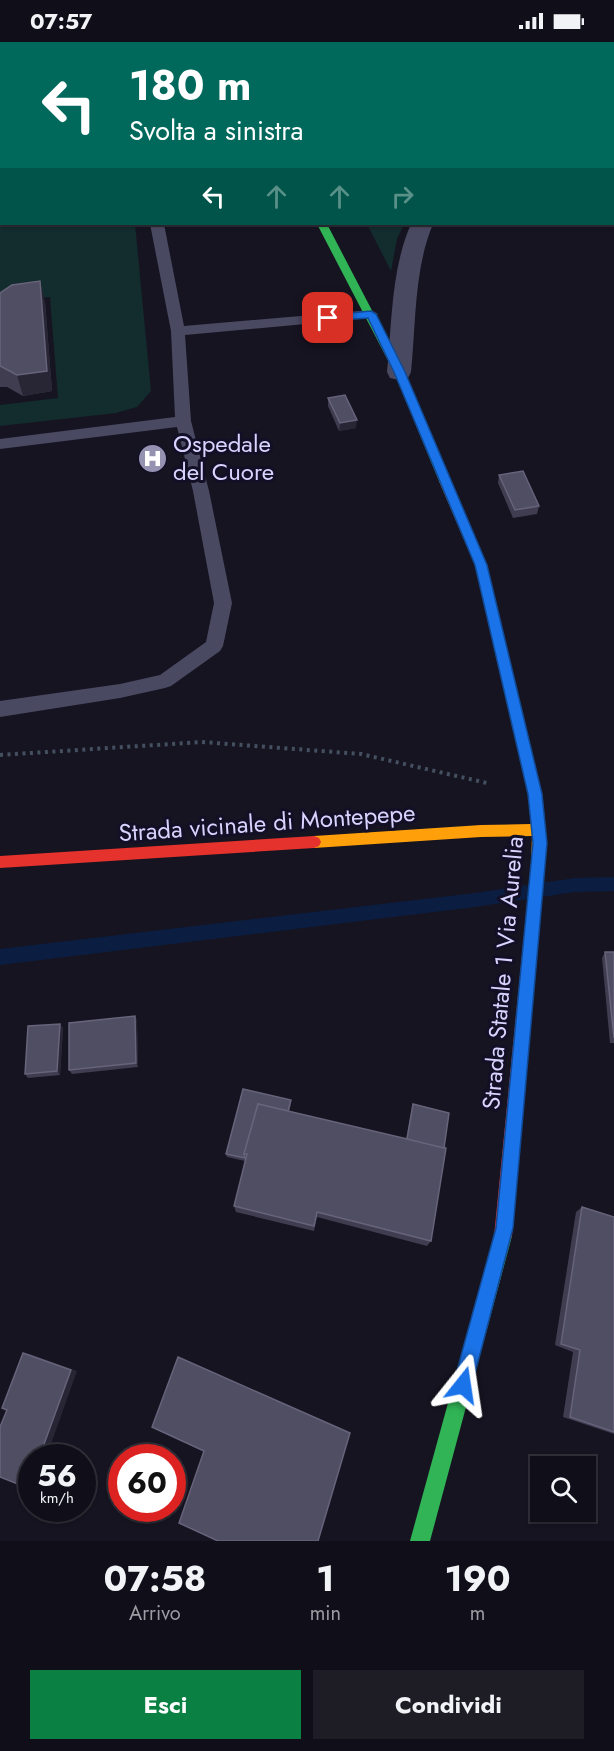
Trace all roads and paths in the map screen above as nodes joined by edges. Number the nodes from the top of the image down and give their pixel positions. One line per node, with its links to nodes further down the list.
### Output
1 (157, 225): 5 (lane)
2 (323, 225): 4 (main road, Strada Statale 1 Via Aurelia)
3 (421, 225): 6 (street)
4 (371, 314): 5 (lane); 6 (main road, Strada Statale 1 Via Aurelia)
5 (178, 332): 7 (lane)
6 (399, 372): 11 (main road, Strada Statale 1 Via Aurelia)
7 (183, 421): 8 (lane); 9 (lane)
8 (0, 444)
9 (0, 709)
10 (0, 755): 11 (path)
11 (535, 794): 12 (main road, Strada Statale 1 Via Aurelia)
12 (539, 836): 13 (main road, Strada vicinale di Montepepe); 14 (main road, Strada Statale 1 Via Aurelia)
13 (0, 862)
14 (420, 1541)

